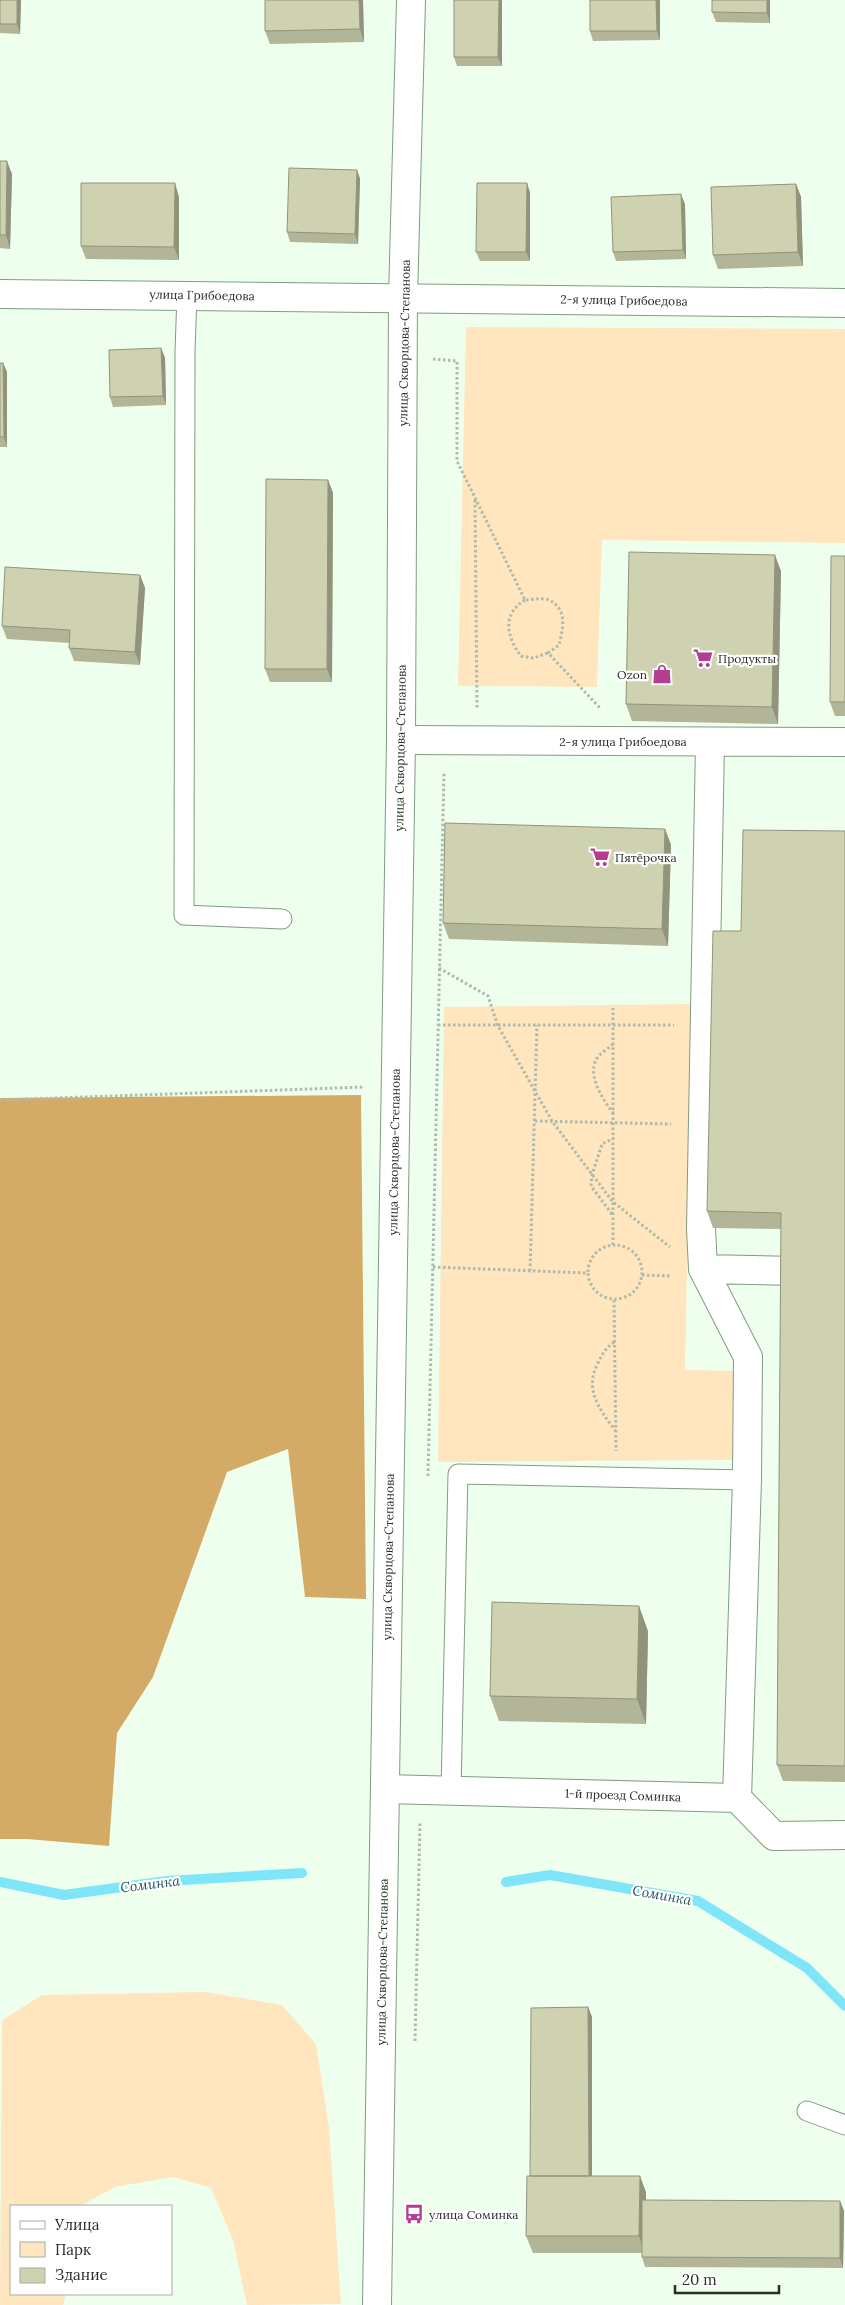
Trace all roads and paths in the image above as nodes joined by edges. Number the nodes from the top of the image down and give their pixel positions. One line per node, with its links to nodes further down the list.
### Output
1 (411, 0): 4 (street, улица Скворцова-Степанова)
2 (0, 294): 3 (street, улица Грибоедова)
3 (187, 295): 4 (street, улица Грибоедова); 15 (lane)
4 (404, 298): 5 (street, 2-я улица Грибоедова); 6 (street, улица Скворцова-Степанова)
5 (845, 303)
6 (403, 356): 7 (path); 12 (street, улица Скворцова-Степанова)
7 (475, 497): 8 (path); 11 (path)
8 (525, 600): 9 (path); 9 (path)
9 (548, 652): 10 (path)
10 (604, 712)
11 (478, 715)
12 (400, 740): 13 (street, 2-я улица Грибоедова); 24 (street, улица Скворцова-Степанова)
13 (710, 742): 14 (street, 2-я улица Грибоедова); 20 (street)
14 (845, 742)
15 (282, 919)
16 (439, 968): 21 (path)
17 (613, 1008): 22 (path)
18 (438, 1025): 21 (path)
19 (537, 1025): 21 (path); 22 (path); 25 (path)
20 (704, 1025): 22 (path); 31 (street)
21 (498, 1026): 25 (path)
22 (614, 1026): 23 (path)
23 (614, 1044): 27 (path); 27 (path)
24 (395, 1086): 26 (path); 51 (street, улица Скворцова-Степанова)
25 (535, 1090): 28 (path); 29 (path)
26 (0, 1100)
27 (614, 1115): 30 (path)
28 (534, 1121): 29 (path); 39 (path)
29 (552, 1121): 30 (path); 33 (path)
30 (614, 1123): 31 (path); 32 (path)
31 (704, 1125): 40 (street)
32 (614, 1138): 33 (path); 34 (path)
33 (592, 1175): 34 (path); 35 (path)
34 (613, 1202): 35 (path); 37 (path)
35 (613, 1215): 36 (path)
36 (613, 1245): 42 (path); 43 (path)
37 (674, 1249)
38 (433, 1267): 39 (path)
39 (530, 1272): 42 (path)
40 (692, 1272): 41 (street); 43 (path); 50 (street)
41 (845, 1272)
42 (587, 1273): 44 (path)
43 (642, 1276): 44 (path)
44 (614, 1300): 45 (path)
45 (614, 1342): 46 (path); 46 (path)
46 (616, 1430): 49 (path)
47 (428, 1466): 48 (path)
48 (438, 1466)
49 (616, 1479): 50 (lane); 52 (lane)
50 (747, 1480): 53 (street)
51 (385, 1789): 52 (street, 1-й проезд Соминка); 57 (street, улица Скворцова-Степанова)
52 (451, 1791): 53 (street, 1-й проезд Соминка)
53 (737, 1798): 54 (street)
54 (845, 1835)
55 (807, 2111): 56 (lane)
56 (845, 2125)
57 (377, 2305)

